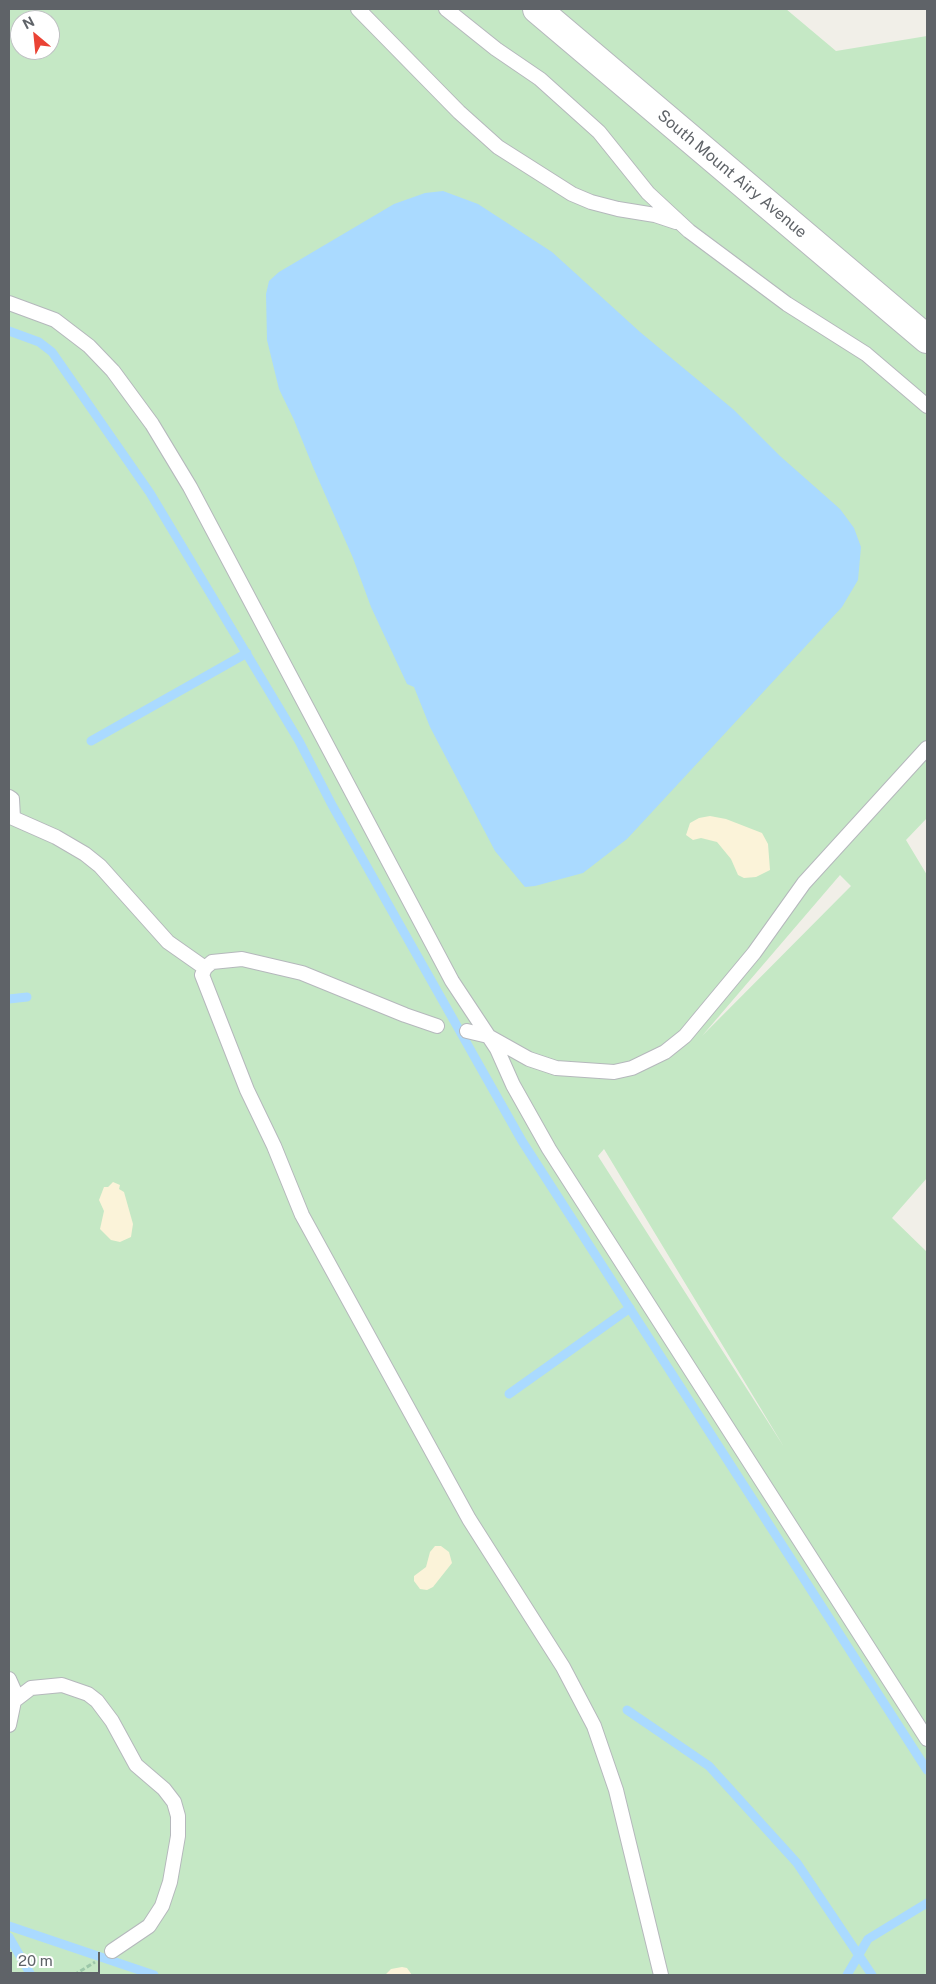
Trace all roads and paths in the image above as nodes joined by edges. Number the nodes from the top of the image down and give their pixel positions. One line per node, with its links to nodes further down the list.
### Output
1 (358, 9): 4 (lane)
2 (446, 9): 4 (lane)
3 (537, 9): 6 (street, South Mount Airy Avenue)
4 (682, 224): 7 (lane)
5 (9, 303): 14 (lane)
6 (927, 339)
7 (927, 406)
8 (927, 748): 14 (lane)
9 (9, 797): 10 (lane)
10 (11, 819): 11 (lane)
11 (205, 968): 12 (lane); 20 (lane)
12 (437, 1026)
13 (467, 1032): 14 (lane)
14 (488, 1036): 18 (lane)
15 (9, 1679): 16 (lane)
16 (17, 1697): 17 (lane); 19 (lane)
17 (9, 1725)
18 (927, 1739)
19 (112, 1951)
20 (661, 1975)

